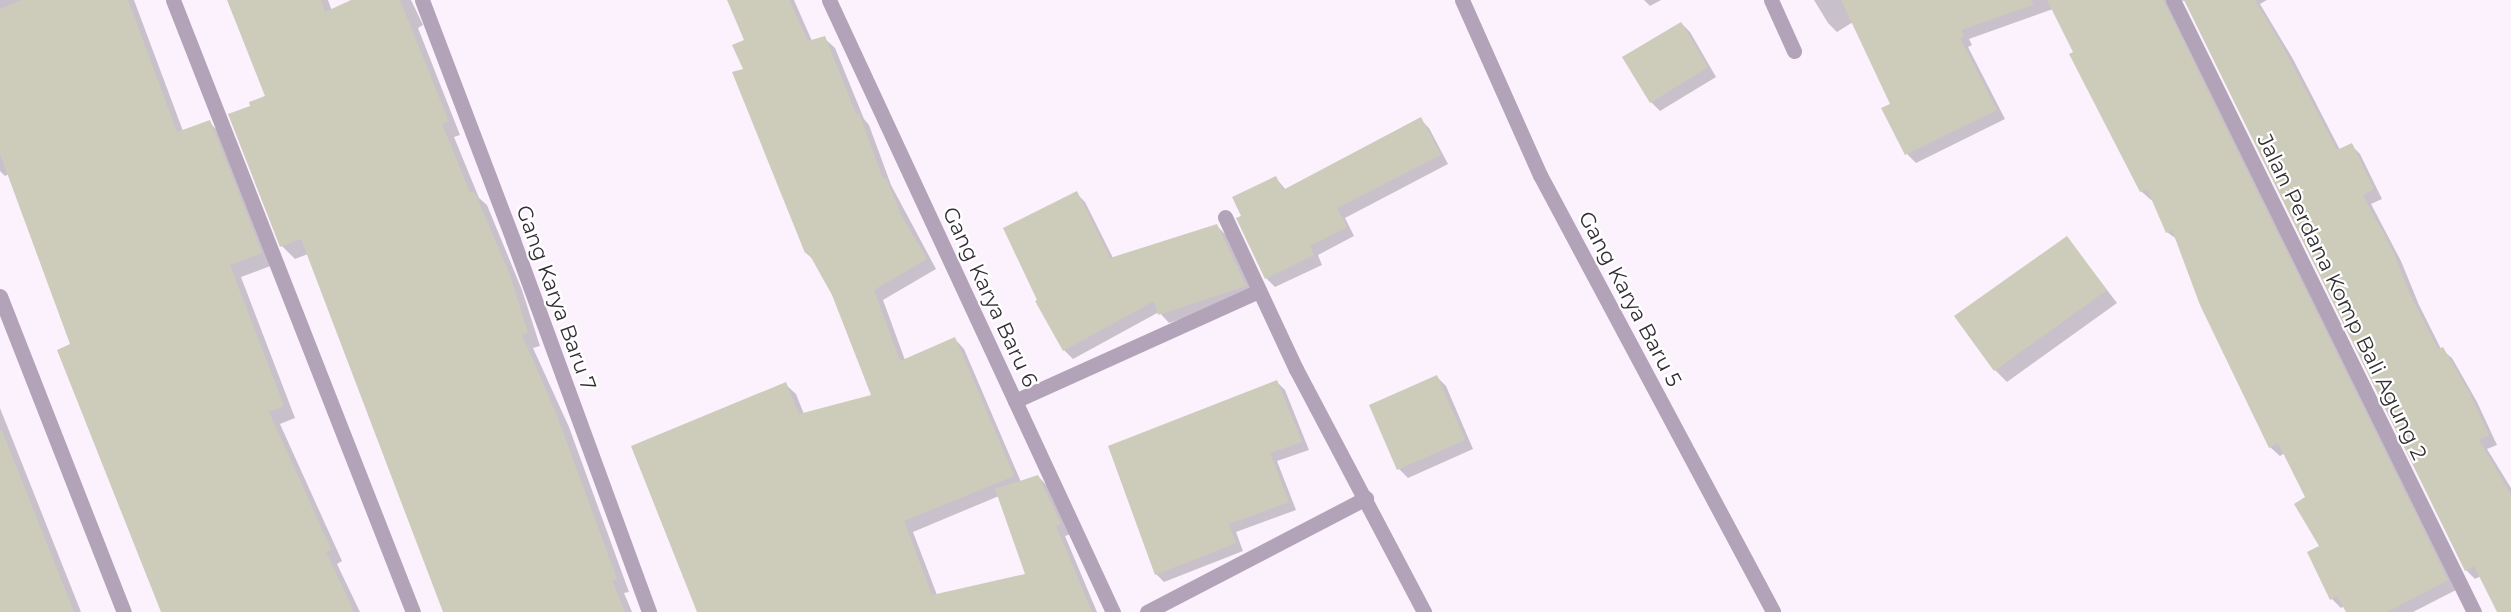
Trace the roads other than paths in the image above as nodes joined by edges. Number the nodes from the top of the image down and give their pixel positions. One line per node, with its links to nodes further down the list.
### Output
1 (173, 0): 14 (street)
2 (422, 0): 15 (street, Gang Karya Baru 7)
3 (829, 0): 11 (street, Gang Karya Baru 6)
4 (1462, 0): 19 (street, Gang Karya Baru 5)
5 (1770, 0): 7 (street)
6 (2174, 0): 20 (street, Jalan Perdana Komp Bali Agung 2)
7 (1794, 51)
8 (1225, 217): 9 (street)
9 (1259, 291): 11 (street); 12 (street)
10 (0, 296): 13 (street)
11 (1015, 401): 16 (street, Gang Karya Baru 6)
12 (1366, 498): 17 (street); 18 (street)
13 (124, 612)
14 (413, 612)
15 (649, 612)
16 (1113, 612)
17 (1147, 612)
18 (1424, 612)
19 (1773, 612)
20 (2474, 612)

